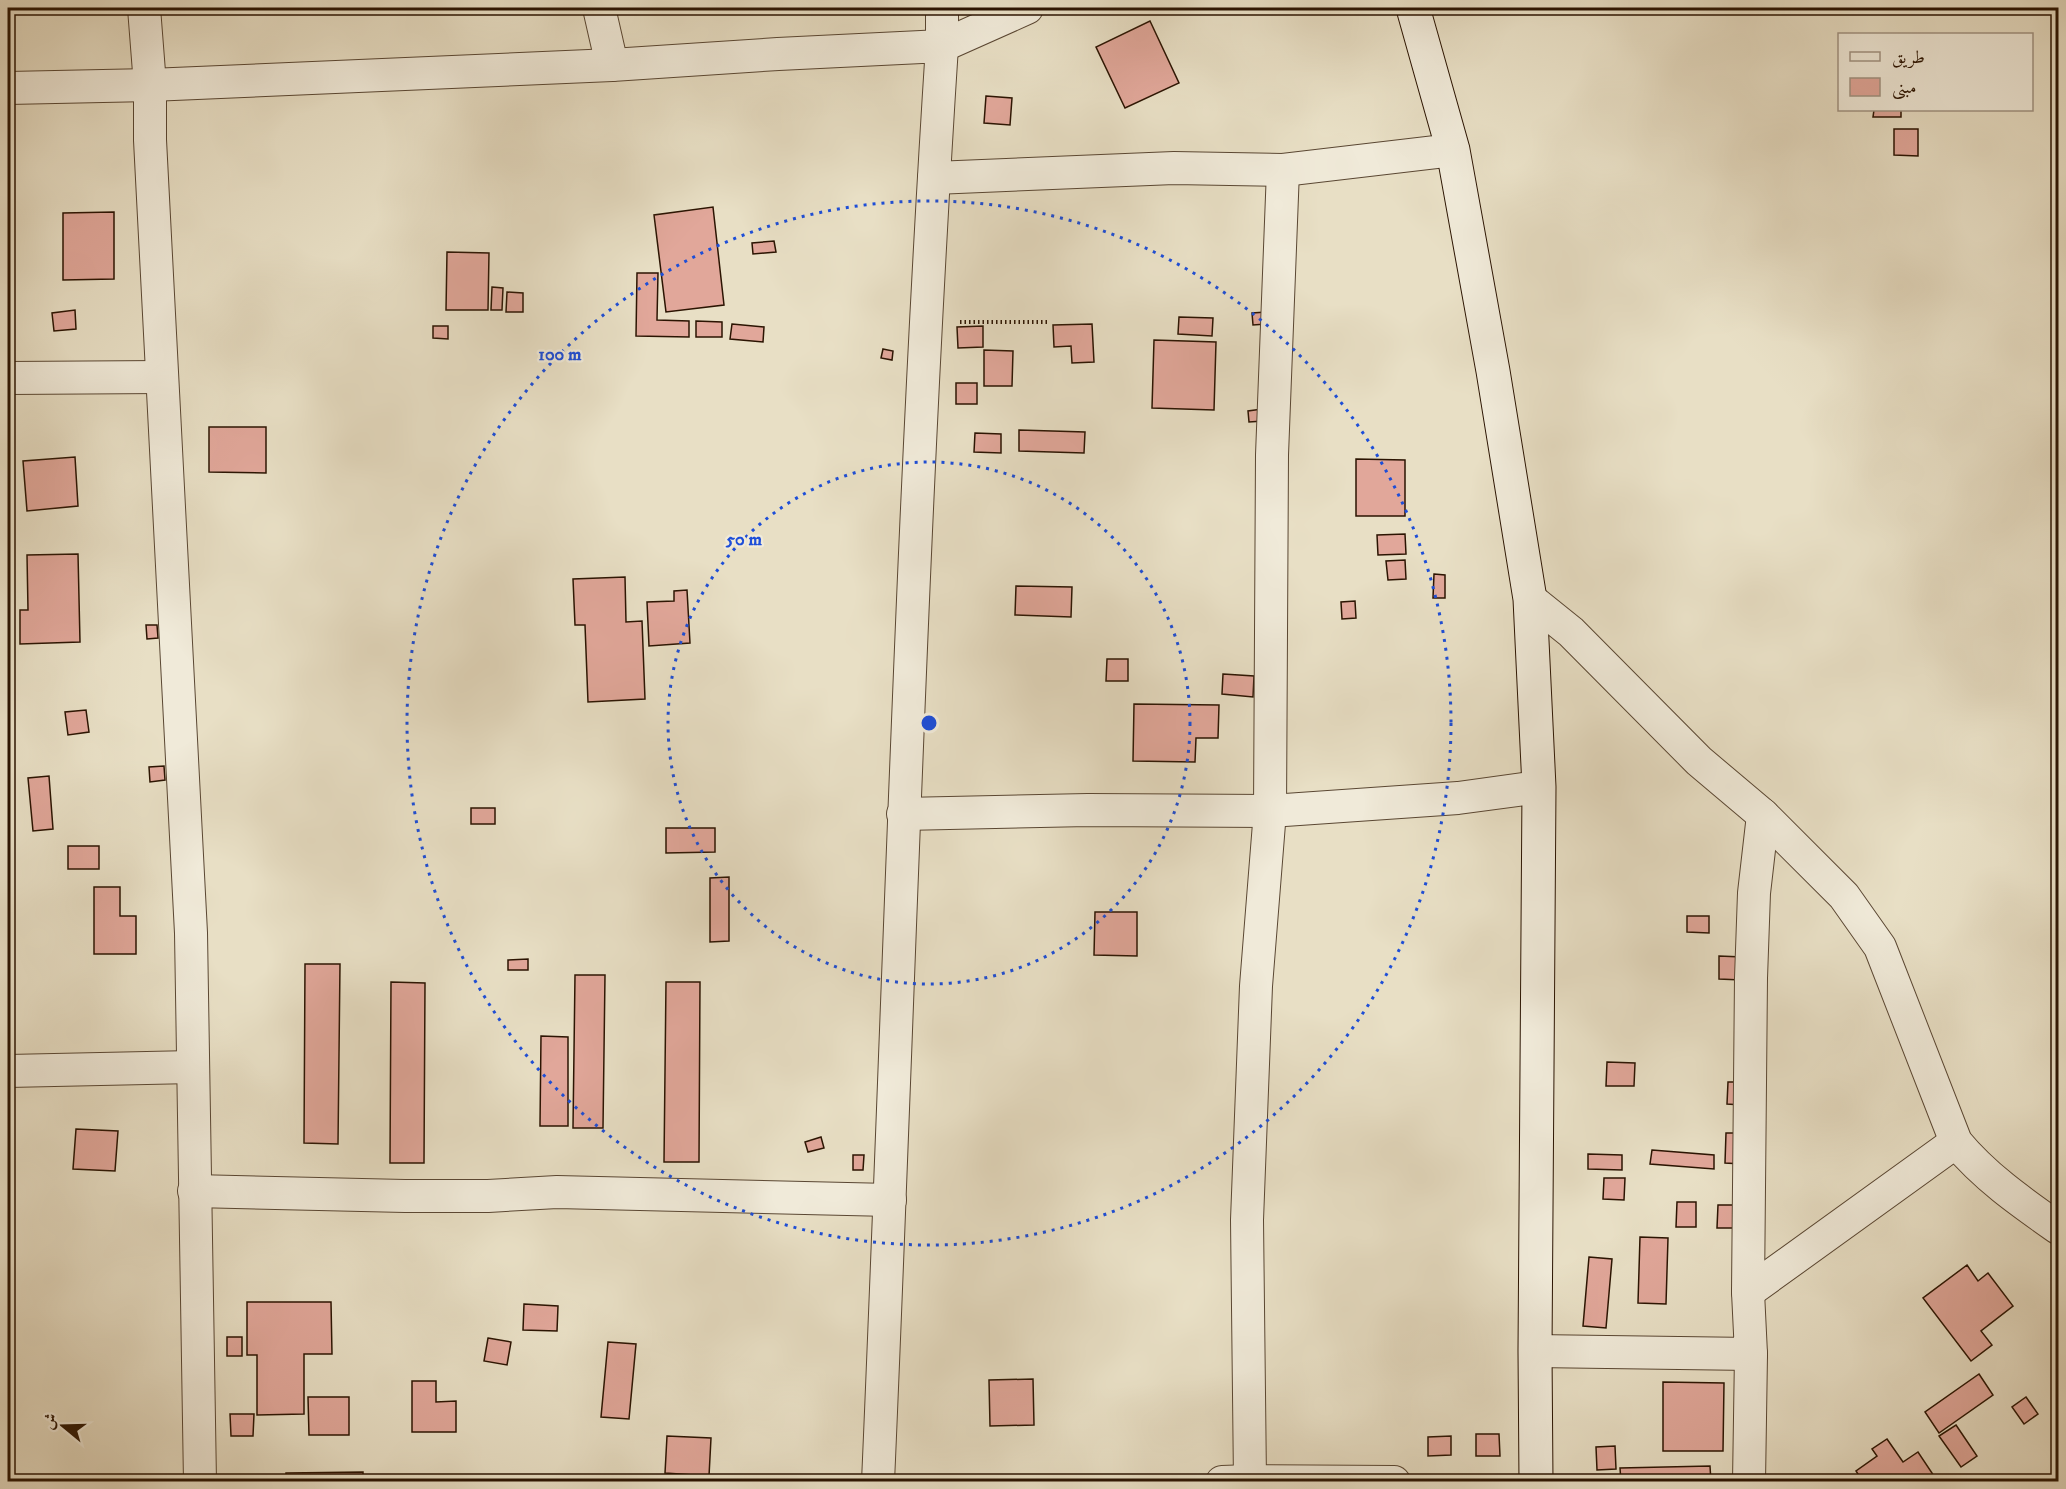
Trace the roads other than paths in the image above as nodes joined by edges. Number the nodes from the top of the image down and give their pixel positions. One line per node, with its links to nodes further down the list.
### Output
1 (144, 8): 8 (street)
2 (599, 8): 7 (street)
3 (942, 8): 6 (street)
4 (1027, 8): 6 (street)
5 (1413, 8): 10 (street)
6 (942, 46): 7 (street); 12 (street)
7 (612, 65): 8 (street)
8 (150, 85): 9 (street); 13 (street)
9 (8, 88)
10 (1453, 150): 11 (street); 15 (street)
11 (1283, 170): 12 (street); 17 (street)
12 (934, 178): 18 (street)
13 (162, 377): 14 (street); 20 (street)
14 (8, 378)
15 (1530, 599): 16 (street); 19 (street)
16 (1539, 787): 17 (street); 27 (street)
17 (1270, 811): 18 (street); 29 (street)
18 (903, 814): 24 (street)
19 (1763, 815): 22 (street); 26 (street)
20 (193, 1067): 21 (street); 23 (street)
21 (8, 1071)
22 (1956, 1142): 25 (street); 26 (street)
23 (194, 1191): 24 (street); 30 (street)
24 (890, 1200): 31 (street)
25 (2058, 1227)
26 (1748, 1292): 28 (street)
27 (1535, 1351): 28 (street); 34 (street)
28 (1751, 1354): 35 (street)
29 (1250, 1481): 32 (street); 33 (street)
30 (200, 1482)
31 (878, 1482)
32 (1222, 1482)
33 (1394, 1482)
34 (1536, 1482)
35 (1749, 1482)

